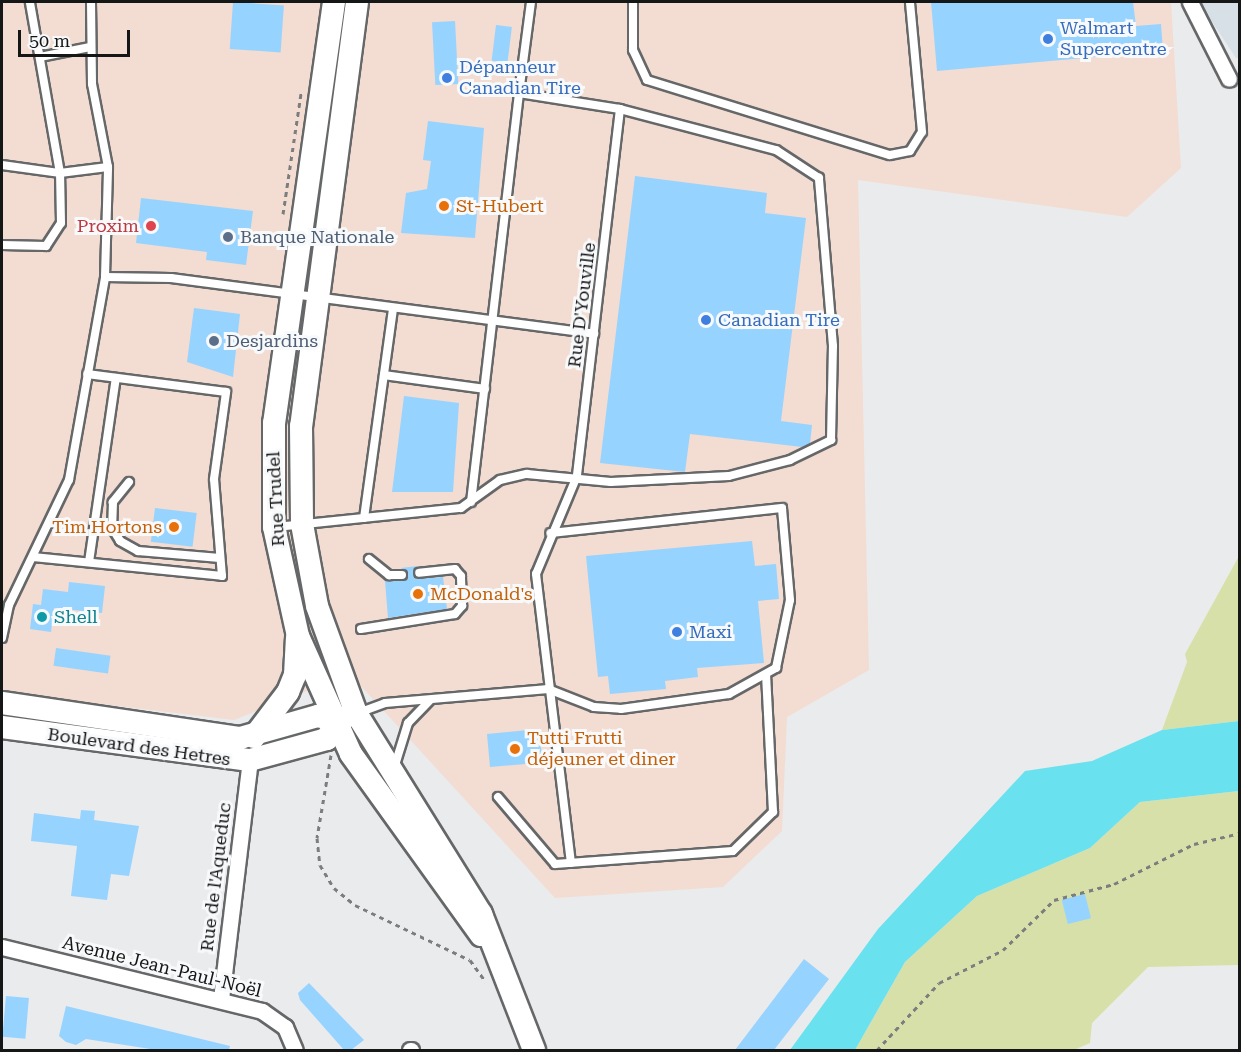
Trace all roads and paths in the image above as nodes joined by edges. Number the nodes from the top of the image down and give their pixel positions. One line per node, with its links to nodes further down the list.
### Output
1 (30, 2): 10 (lane)
2 (91, 2): 9 (lane)
3 (334, 2): 19 (main road, Rue Trudel)
4 (357, 2): 20 (main road, Rue Trudel)
5 (531, 2): 12 (lane)
6 (633, 2): 7 (lane)
7 (910, 2)
8 (1190, 2): 11 (street)
9 (90, 47): 10 (lane); 15 (lane)
10 (40, 57): 16 (lane)
11 (1229, 78)
12 (519, 93): 13 (lane); 22 (lane)
13 (620, 109): 23 (lane, Rue D'Youville); 28 (lane)
14 (2, 165): 16 (lane)
15 (108, 167): 16 (lane); 18 (lane)
16 (60, 173): 17 (lane)
17 (2, 245)
18 (105, 277): 19 (lane); 24 (lane)
19 (290, 298): 20 (lane); 33 (main road, Rue Trudel)
20 (318, 300): 21 (lane); 32 (main road, Rue Trudel)
21 (393, 309): 22 (lane); 25 (lane)
22 (492, 321): 23 (lane); 27 (lane)
23 (594, 334): 28 (lane, Rue D'Youville)
24 (87, 374): 26 (lane); 35 (lane)
25 (384, 375): 27 (lane); 31 (lane)
26 (116, 378): 36 (lane); 38 (lane)
27 (484, 389): 30 (lane)
28 (577, 476): 30 (lane); 34 (lane, Rue D'Youville)
29 (129, 482): 36 (lane)
30 (471, 502): 31 (lane)
31 (364, 518): 32 (lane)
32 (302, 525): 33 (lane); 48 (main road, Rue Trudel)
33 (274, 527): 42 (main road, Rue Trudel)
34 (550, 533): 44 (lane); 45 (lane, Rue D'Youville)
35 (33, 557): 38 (lane); 43 (lane)
36 (220, 558): 38 (lane)
37 (369, 559): 40 (lane)
38 (89, 562)
39 (419, 573): 41 (lane)
40 (402, 575)
41 (361, 629)
42 (297, 632): 48 (main road, Rue Trudel); 50 (main road)
43 (2, 638)
44 (765, 676): 45 (lane); 56 (lane)
45 (548, 689): 46 (lane, Boulevard des Hetres); 56 (lane, Rue D'Youville)
46 (430, 700): 48 (lane, Boulevard des Hetres); 53 (lane)
47 (2, 703): 50 (main road, Boulevard des Hetres)
48 (346, 717): 50 (main road, Boulevard des Hetres); 52 (main road, Boulevard des Hetres); 53 (main road, Rue Trudel); 57 (main road, Rue Trudel)
49 (2, 727): 52 (main road, Boulevard des Hetres)
50 (254, 737)
51 (331, 749): 59 (path)
52 (250, 760): 60 (street, Rue de l'Aqueduc)
53 (392, 775): 57 (main road, Rue Trudel)
54 (498, 797): 56 (lane)
55 (1239, 833): 63 (path)
56 (571, 863)
57 (487, 943): 62 (main road, Rue Trudel)
58 (2, 947): 60 (street, Avenue Jean-Paul-Noël)
59 (490, 990)
60 (221, 999): 61 (street, Avenue Jean-Paul-Noël)
61 (295, 1050)
62 (534, 1050)
63 (878, 1050)

